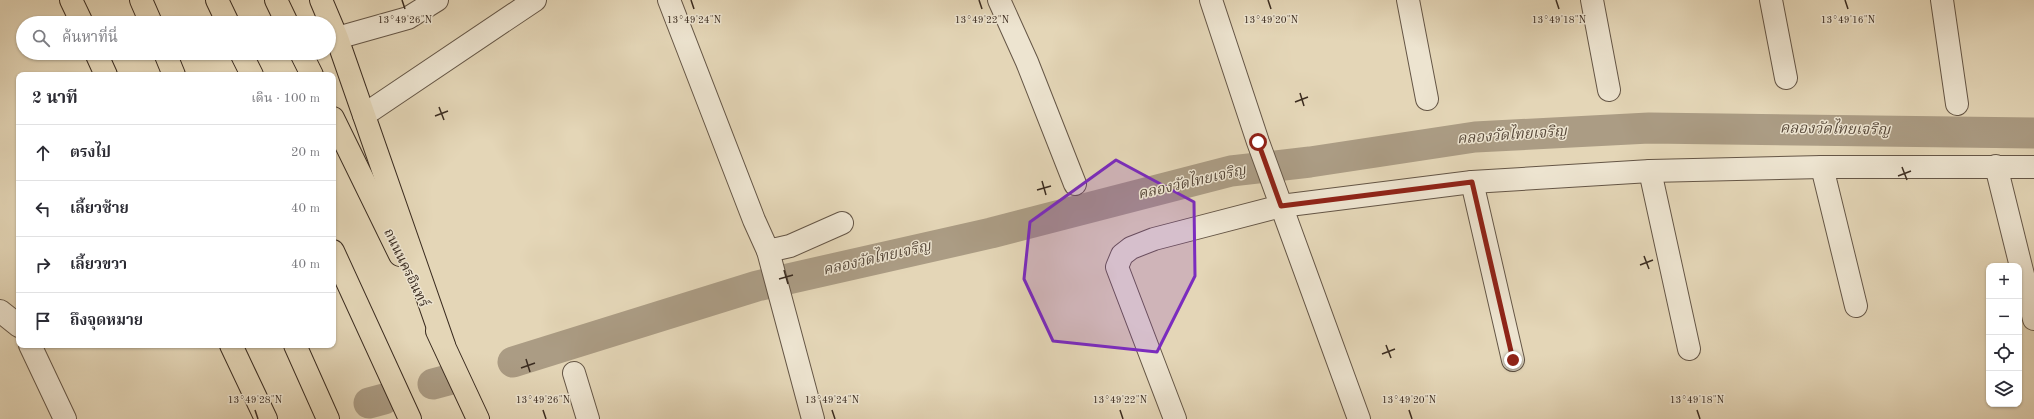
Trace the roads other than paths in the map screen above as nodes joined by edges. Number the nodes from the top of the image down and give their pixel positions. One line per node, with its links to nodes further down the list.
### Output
1 (71, 0): 15 (main road)
2 (141, 0): 16 (main road)
3 (217, 0): 17 (main road)
4 (276, 0): 18 (main road)
5 (321, 0): 19 (main road)
6 (437, 0): 20 (street)
7 (535, 0): 33 (street)
8 (669, 0): 44 (street)
9 (999, 0): 40 (street)
10 (1211, 0): 41 (street)
11 (1408, 0): 31 (street)
12 (1592, 0): 30 (street)
13 (1771, 0): 29 (street)
14 (1942, 0): 32 (street)
15 (79, 16)
16 (148, 16)
17 (225, 16)
18 (284, 16)
19 (328, 16)
20 (337, 38): 33 (main road)
21 (99, 60): 25 (main road)
22 (167, 60): 26 (main road)
23 (244, 60): 27 (main road)
24 (304, 60): 28 (main road)
25 (105, 72)
26 (173, 72)
27 (250, 72)
28 (310, 72)
29 (1786, 78)
30 (1609, 90)
31 (1427, 99)
32 (1957, 104)
33 (364, 115): 49 (main road)
34 (336, 124): 49 (main road, ถนนนครอินทร์)
35 (1996, 166): 36 (street); 37 (street); 47 (street)
36 (1822, 167): 38 (street); 45 (street)
37 (2034, 167)
38 (1650, 171): 39 (street); 53 (street)
39 (1472, 182): 41 (street); 54 (street)
40 (1075, 184)
41 (1278, 197): 63 (street); 64 (street)
42 (842, 223): 44 (street)
43 (336, 258): 59 (main road)
44 (771, 259): 62 (street)
45 (1856, 306)
46 (0, 311): 48 (street)
47 (2034, 319)
48 (16, 324)
49 (444, 345): 60 (main road, ถนนนครอินทร์)
50 (31, 348): 56 (street)
51 (232, 348): 57 (main road)
52 (296, 348): 58 (main road)
53 (1689, 349)
54 (1513, 360)
55 (574, 373): 61 (street)
56 (65, 419)
57 (266, 419)
58 (328, 419)
59 (410, 419)
60 (478, 419)
61 (588, 419)
62 (813, 419)
63 (1175, 419)
64 (1359, 419)

